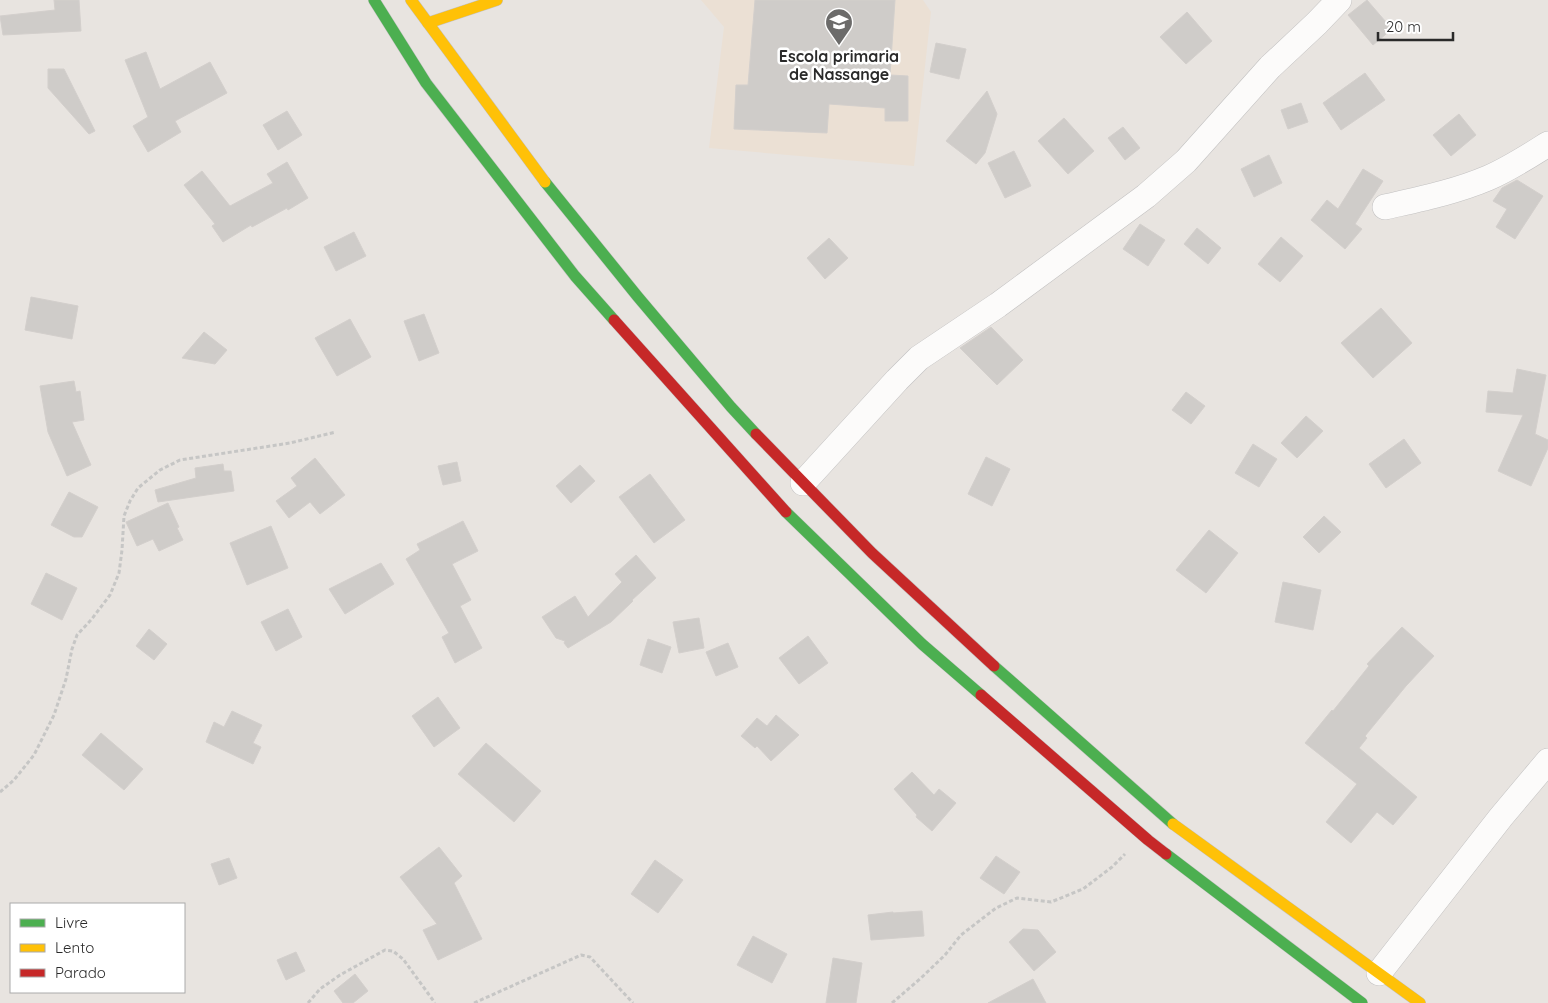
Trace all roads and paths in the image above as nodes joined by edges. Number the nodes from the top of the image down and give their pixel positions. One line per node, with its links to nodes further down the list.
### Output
1 (374, 0): 12 (main road)
2 (411, 0): 5 (main road)
3 (497, 0): 5 (main road)
4 (1339, 0): 9 (street)
5 (428, 23): 9 (main road)
6 (1548, 144): 7 (street)
7 (1384, 207)
8 (336, 432): 11 (path)
9 (802, 483): 13 (main road)
10 (1548, 761): 13 (street)
11 (0, 792)
12 (1143, 835): 18 (path); 19 (main road)
13 (1379, 973): 20 (main road)
14 (308, 1003): 15 (path)
15 (435, 1003)
16 (474, 1003): 17 (path)
17 (633, 1003)
18 (892, 1003)
19 (1362, 1003)
20 (1420, 1003)

